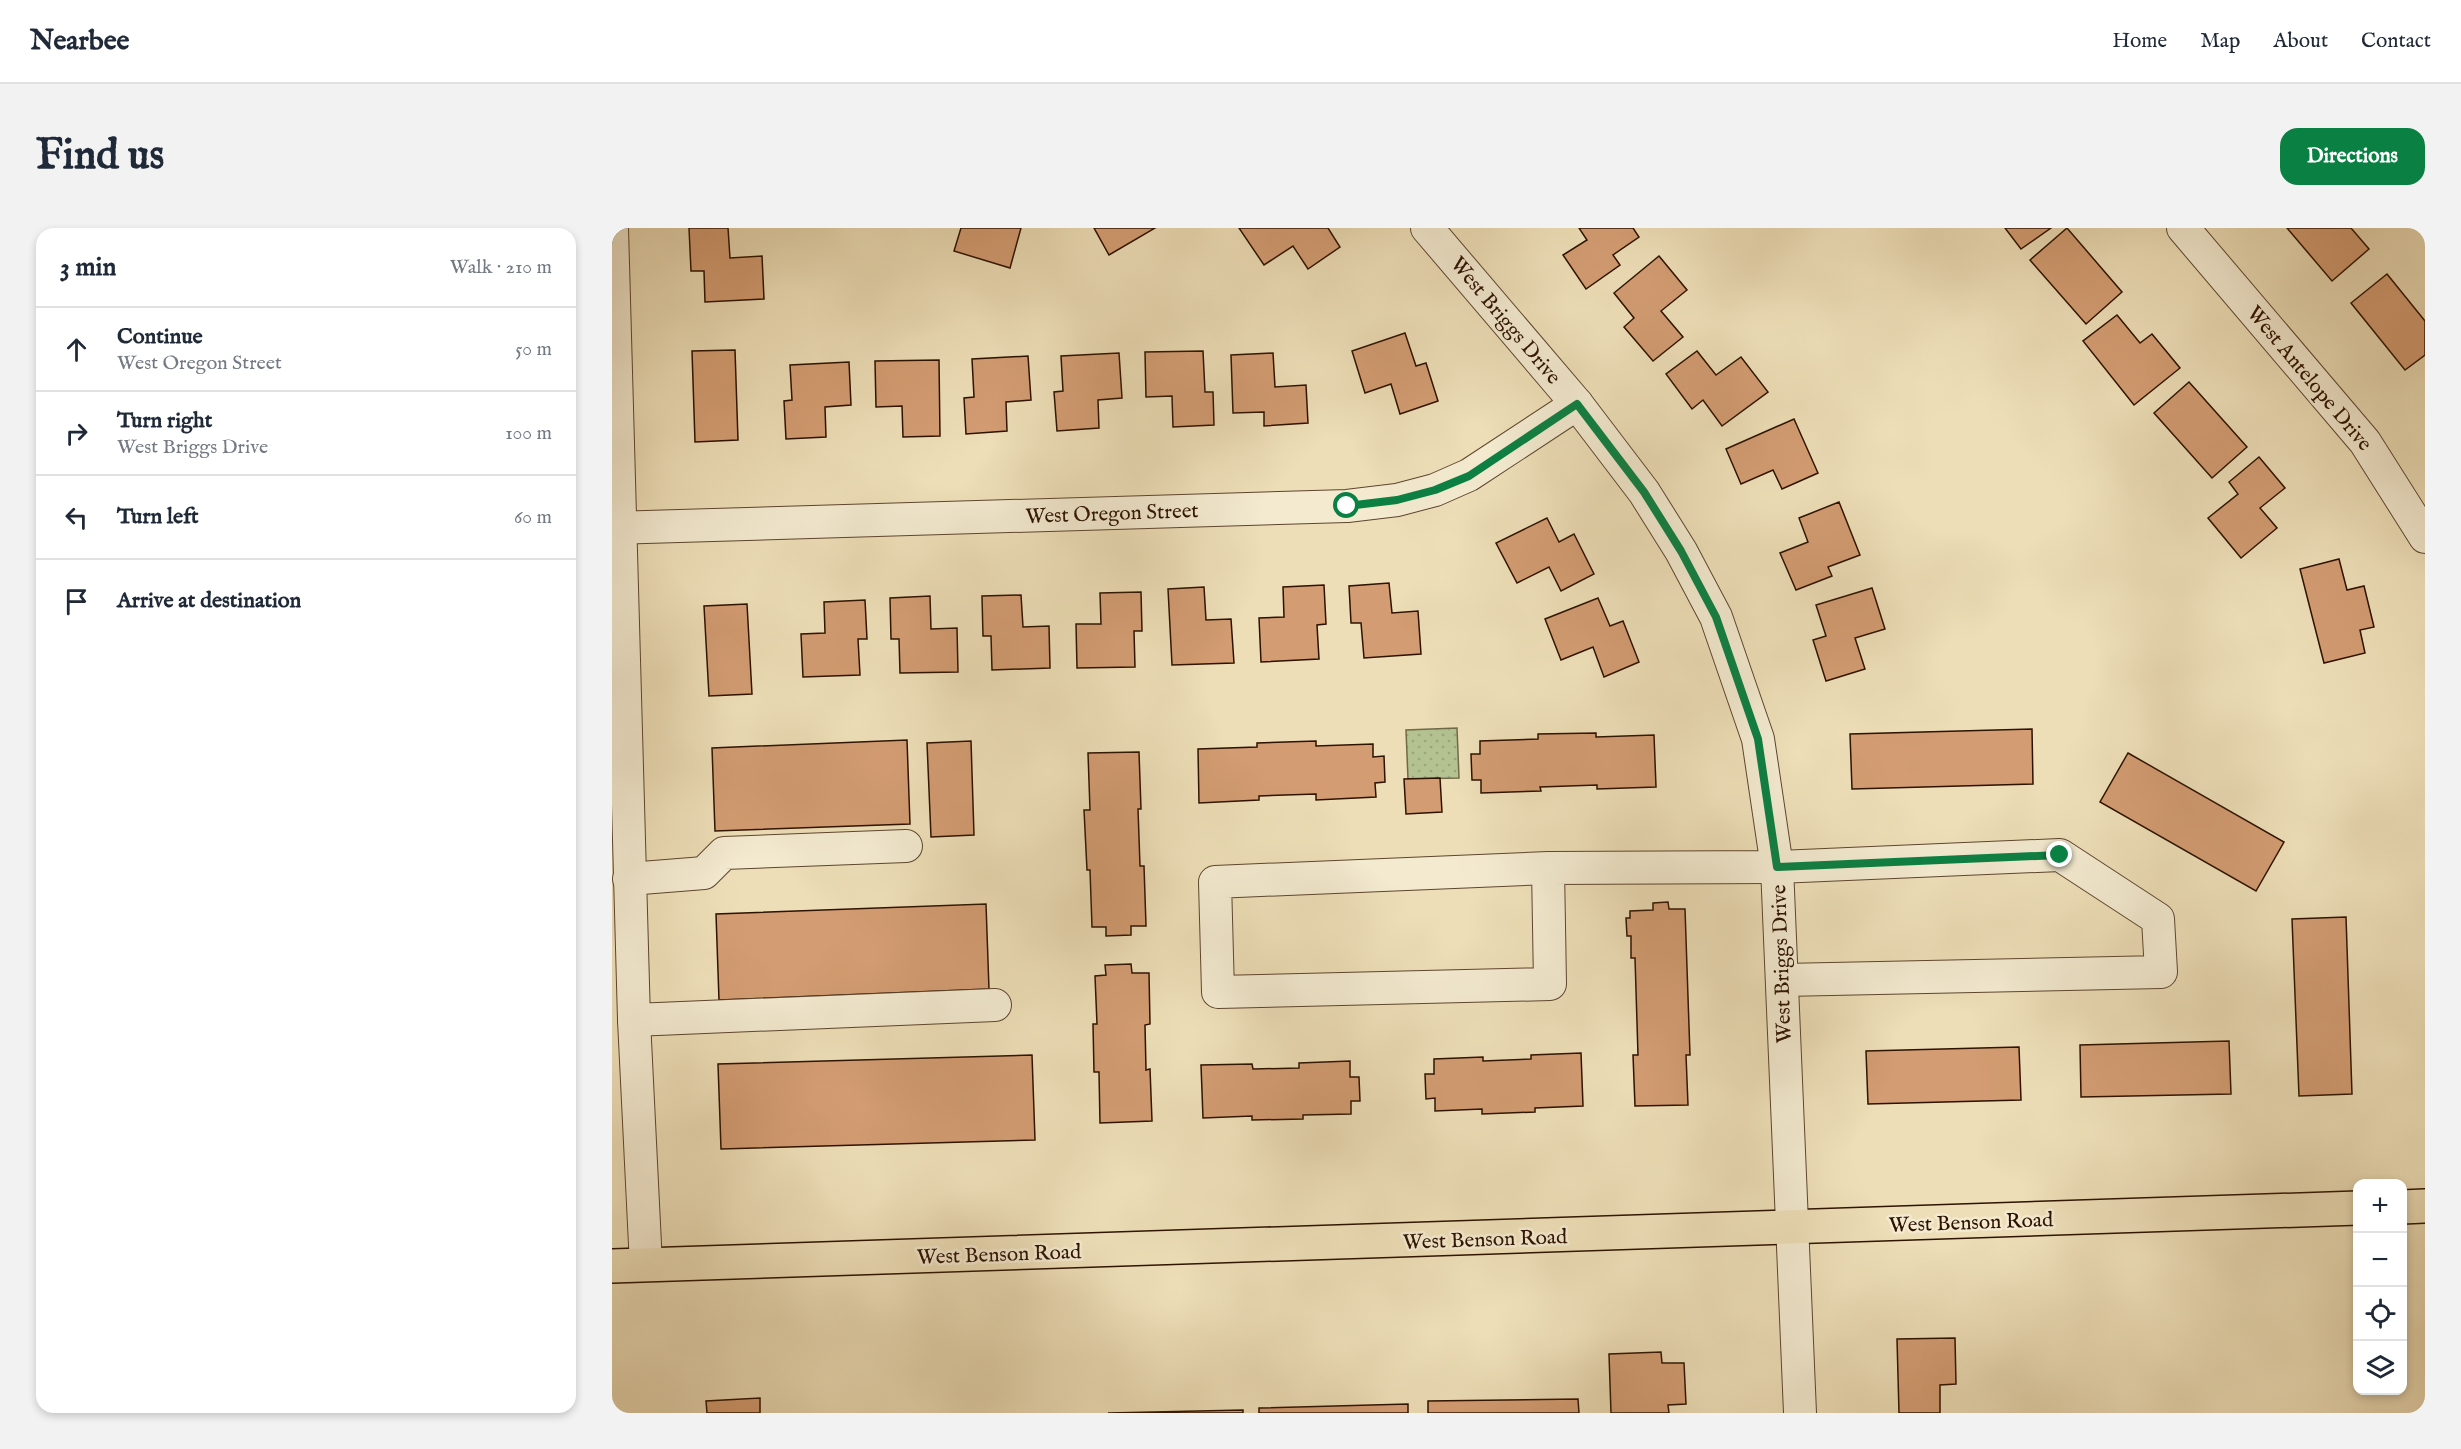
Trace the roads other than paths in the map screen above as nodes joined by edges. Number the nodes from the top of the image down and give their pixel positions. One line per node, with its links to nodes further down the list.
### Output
1 (612, 228): 5 (street)
2 (1428, 228): 4 (street, West Briggs Drive)
3 (2184, 228): 6 (street, West Antelope Drive)
4 (1577, 404): 5 (street, West Oregon Street); 8 (street, West Briggs Drive)
5 (616, 528): 10 (street)
6 (2424, 533)
7 (906, 846): 10 (street)
8 (1777, 867): 9 (street); 11 (street, West Briggs Drive); 11 (street)
9 (1548, 868): 9 (street)
10 (629, 879): 13 (street)
11 (1782, 980): 17 (street, West Briggs Drive)
12 (995, 1005): 13 (street)
13 (634, 1020): 18 (street)
14 (2425, 1206): 15 (main road)
15 (2407, 1207)
16 (2353, 1208): 17 (main road, West Benson Road)
17 (1791, 1229): 18 (main road, West Benson Road); 20 (street, West Briggs Drive)
18 (646, 1265): 19 (main road, West Benson Road)
19 (612, 1266)
20 (1800, 1413)

